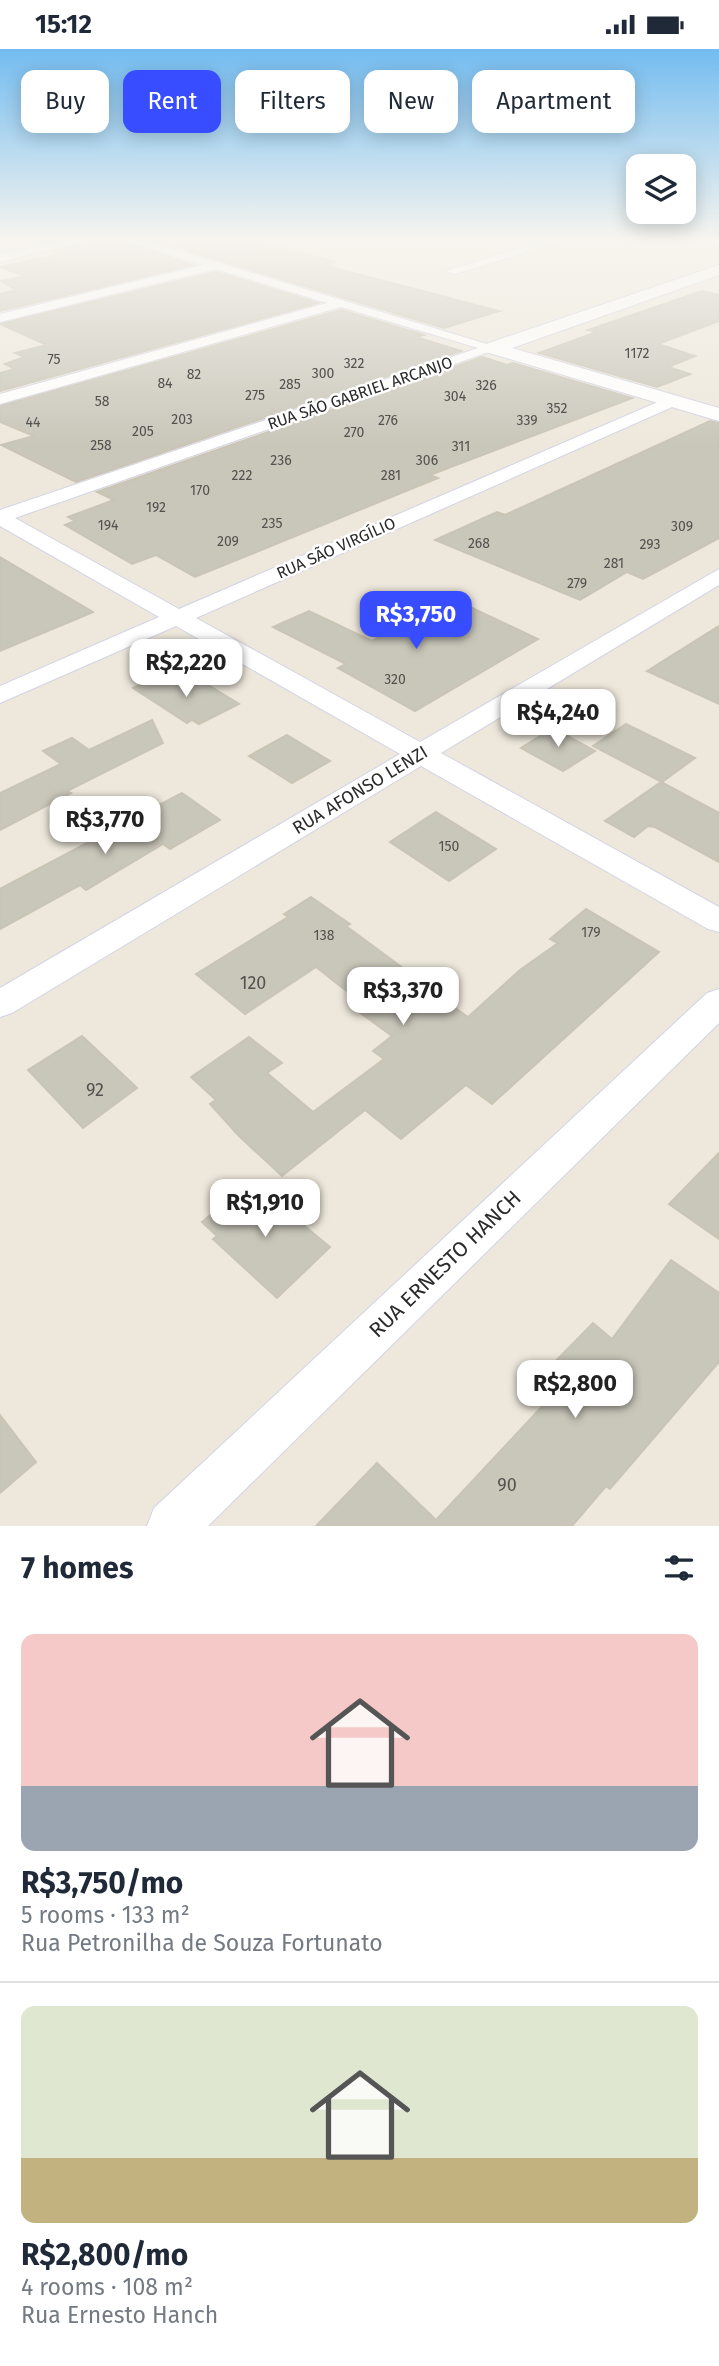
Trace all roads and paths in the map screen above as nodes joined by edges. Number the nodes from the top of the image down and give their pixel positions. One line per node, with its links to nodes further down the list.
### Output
1 (42, 307): 5 (street)
2 (327, 307): 7 (street)
3 (354, 307): 6 (street)
4 (612, 307): 6 (street, RUA SÃO GABRIEL ARCANJO)
5 (0, 317)
6 (493, 348): 8 (street); 10 (street, RUA SÃO GABRIEL ARCANJO)
7 (0, 399)
8 (673, 401): 9 (street); 12 (street, RUA SÃO VIRGÍLIO)
9 (719, 415)
10 (0, 517): 12 (street)
11 (719, 576): 14 (street, RUA AFONSO LENZI)
12 (177, 617): 13 (street, RUA SÃO VIRGÍLIO); 14 (street)
13 (0, 695)
14 (420, 754): 15 (street); 17 (street, RUA AFONSO LENZI)
15 (719, 921)
16 (719, 1002): 18 (street, RUA ERNESTO HANCH)
17 (0, 1004)
18 (172, 1526)

